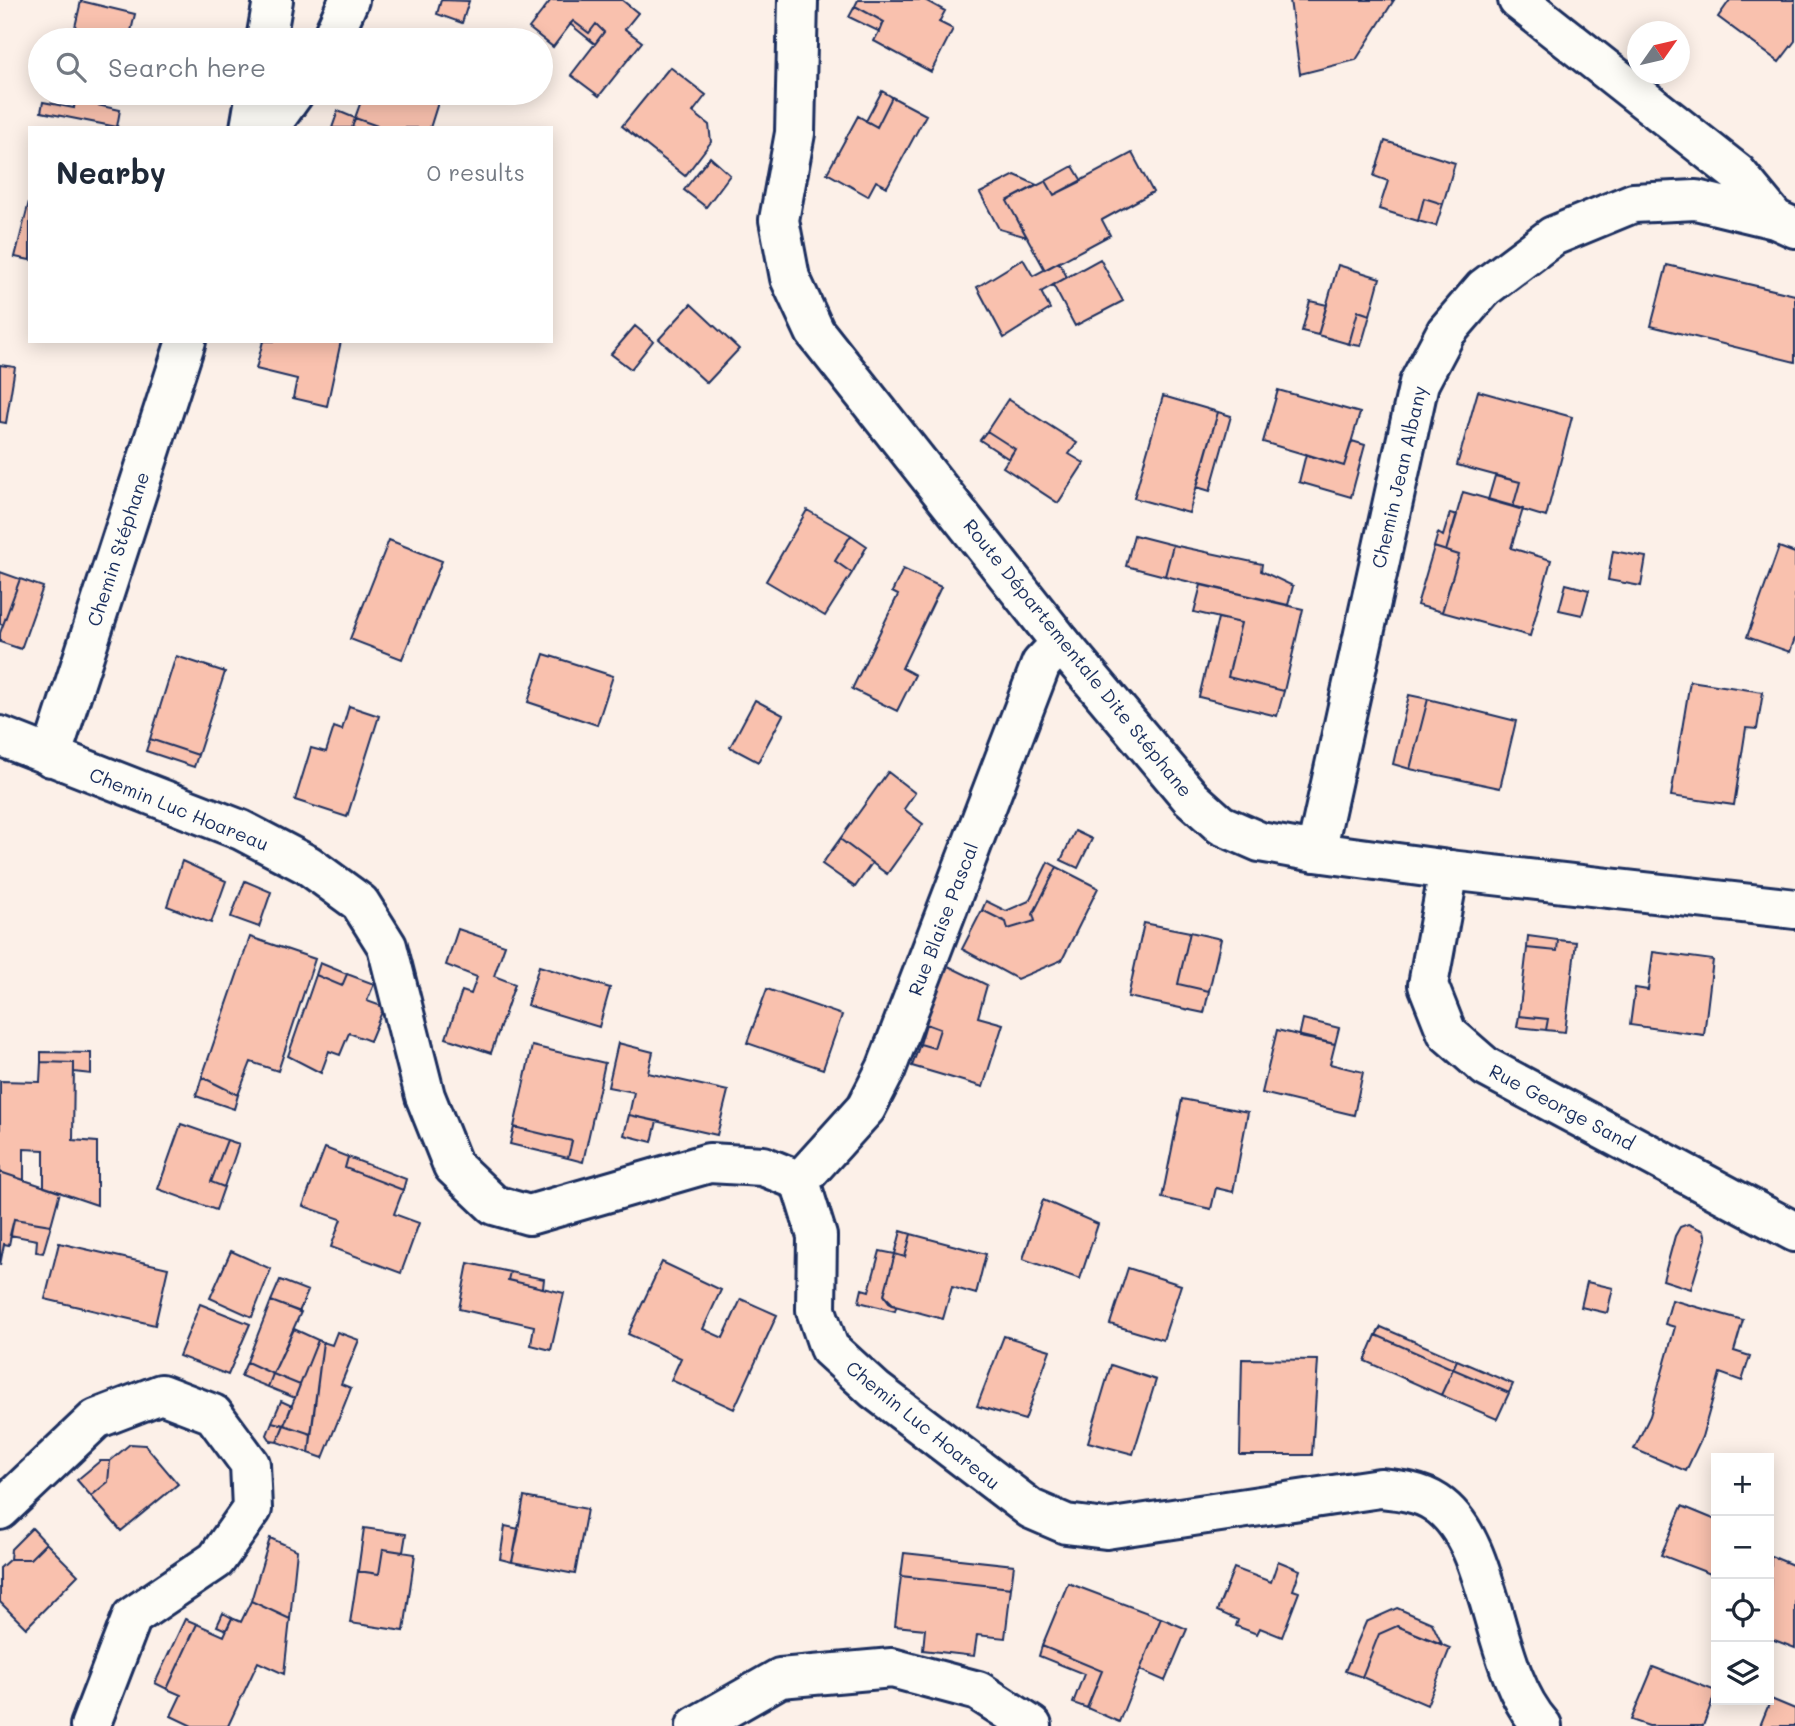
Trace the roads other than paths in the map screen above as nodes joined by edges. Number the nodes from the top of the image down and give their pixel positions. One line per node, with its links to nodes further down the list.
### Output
1 (273, 0): 5 (street)
2 (349, 0): 6 (street)
3 (798, 0): 13 (street, Route Départementale Dite Stéphane)
4 (1518, 0): 11 (street)
5 (268, 28)
6 (336, 28)
7 (254, 105): 9 (street)
8 (285, 105): 10 (street)
9 (250, 126)
10 (270, 126)
11 (1785, 224): 16 (street, Chemin Jean Albany)
12 (185, 343): 15 (street, Chemin Stéphane)
13 (1061, 643): 16 (street, Route Départementale Dite Stéphane); 19 (street, Rue Blaise Pascal)
14 (0, 736): 15 (street, Chemin Luc Hoareau)
15 (51, 757): 19 (street, Chemin Luc Hoareau)
16 (1316, 852): 17 (street, Route Départementale Dite Stéphane)
17 (1449, 870): 18 (street, Route Départementale Dite Stéphane); 20 (street, Rue George Sand)
18 (1795, 909)
19 (800, 1181): 25 (street, Chemin Luc Hoareau)
20 (1795, 1231)
21 (0, 1510): 22 (street)
22 (90, 1726)
23 (696, 1726): 24 (street)
24 (1032, 1726)
25 (1542, 1726)

